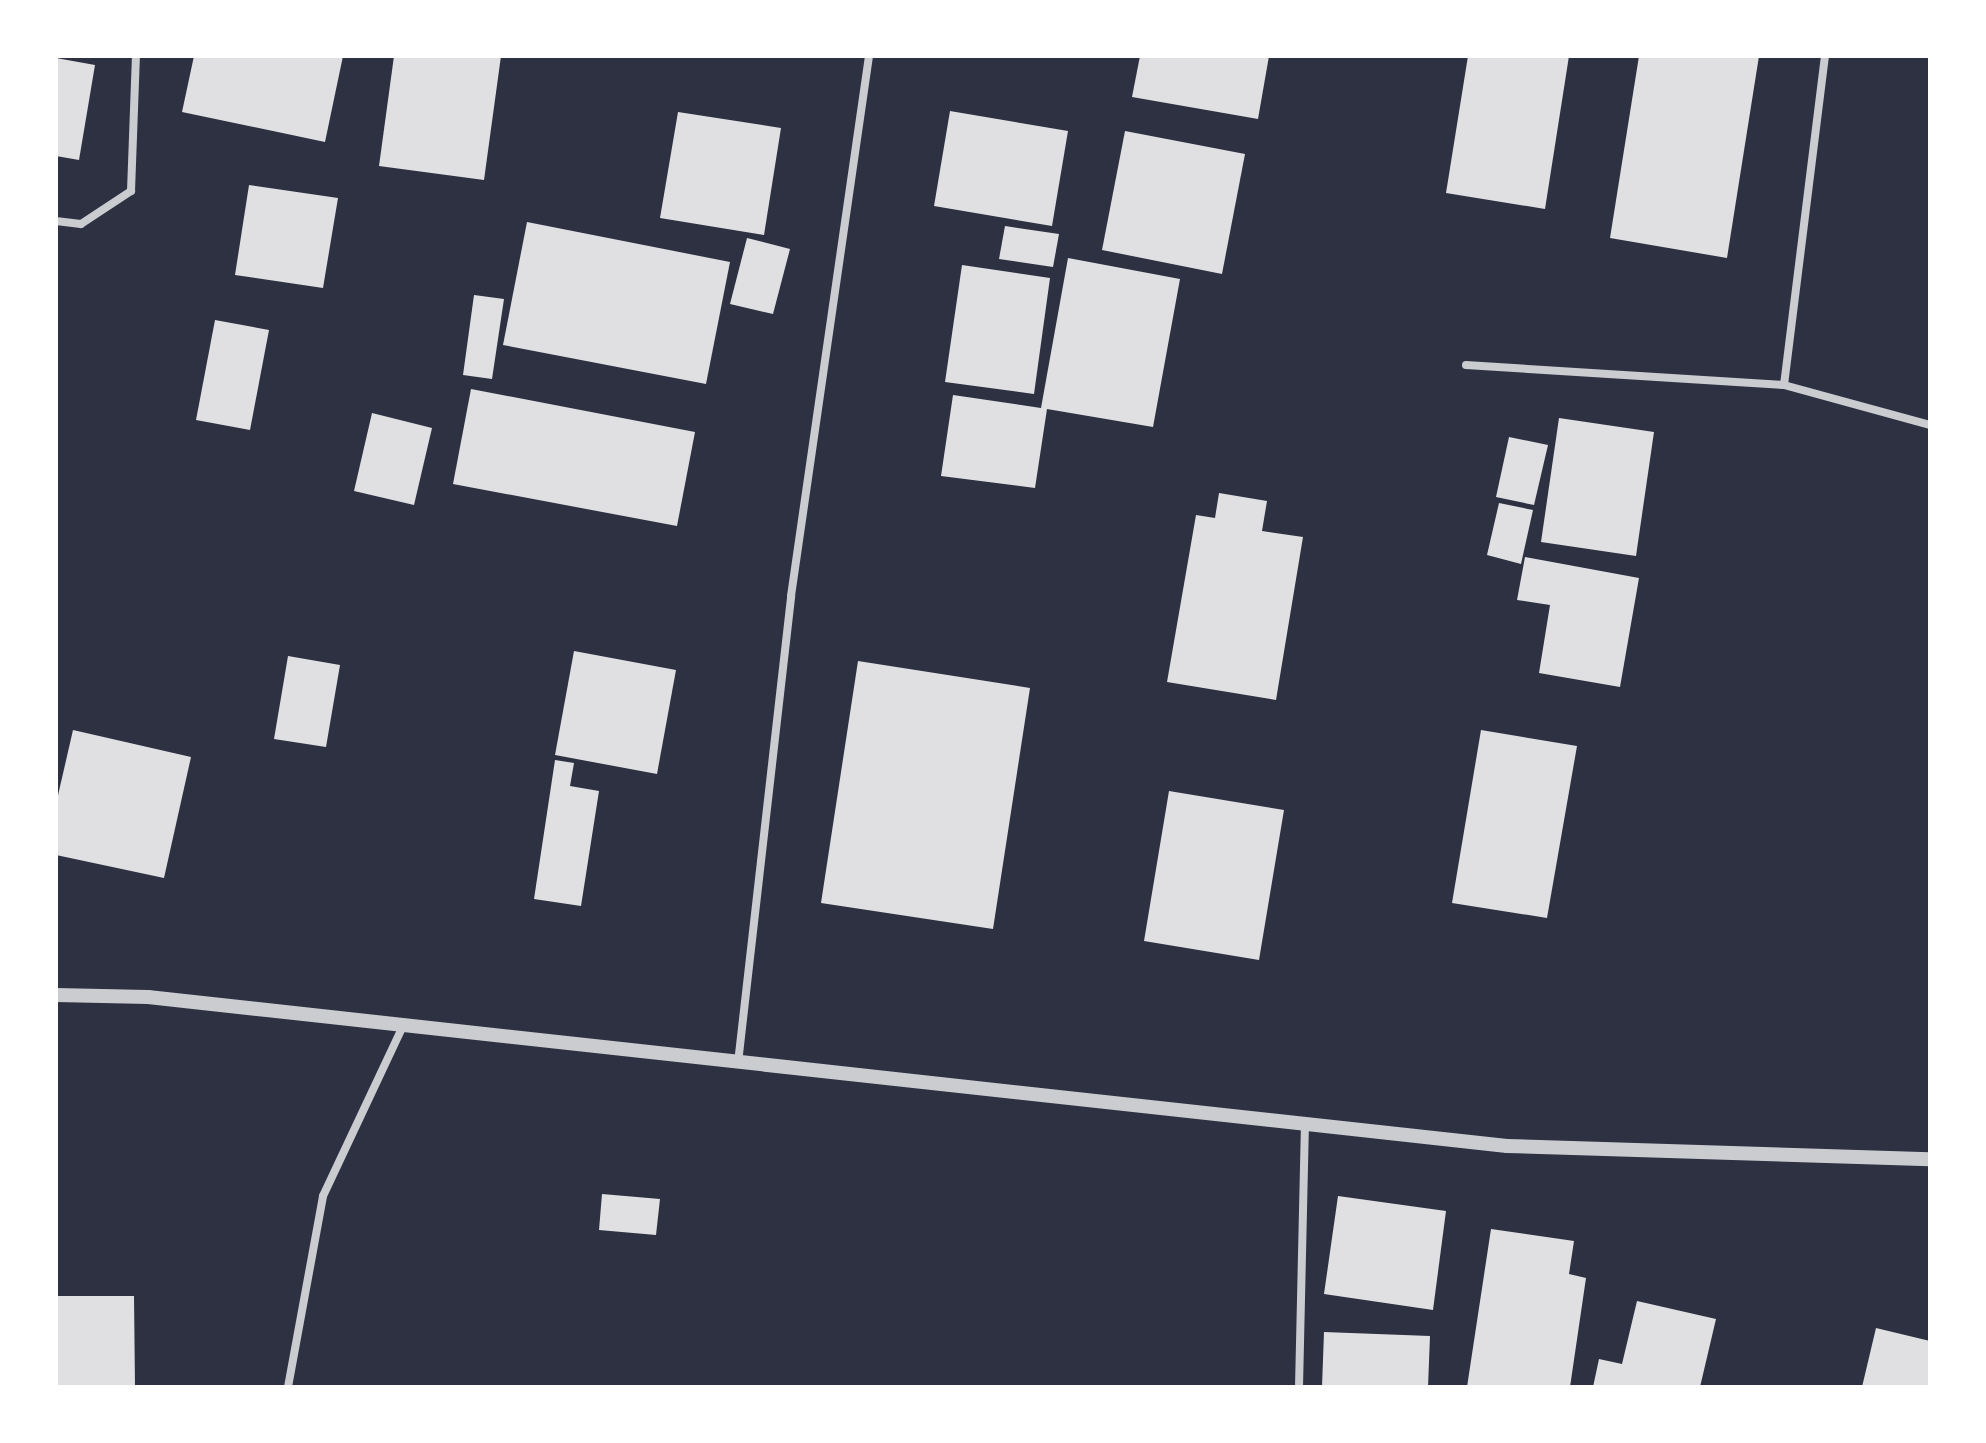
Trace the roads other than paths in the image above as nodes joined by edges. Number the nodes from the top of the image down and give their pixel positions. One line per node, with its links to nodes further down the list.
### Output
1 (136, 56): 4 (street)
2 (869, 56): 10 (street)
3 (1825, 56): 6 (street)
4 (56, 221)
5 (1466, 365): 6 (street)
6 (1784, 385): 7 (street)
7 (1930, 425)
8 (56, 995): 9 (street)
9 (401, 1030): 10 (street); 13 (street)
10 (738, 1066): 11 (street)
11 (1305, 1125): 12 (street); 14 (street)
12 (1930, 1159)
13 (288, 1387)
14 (1299, 1387)

